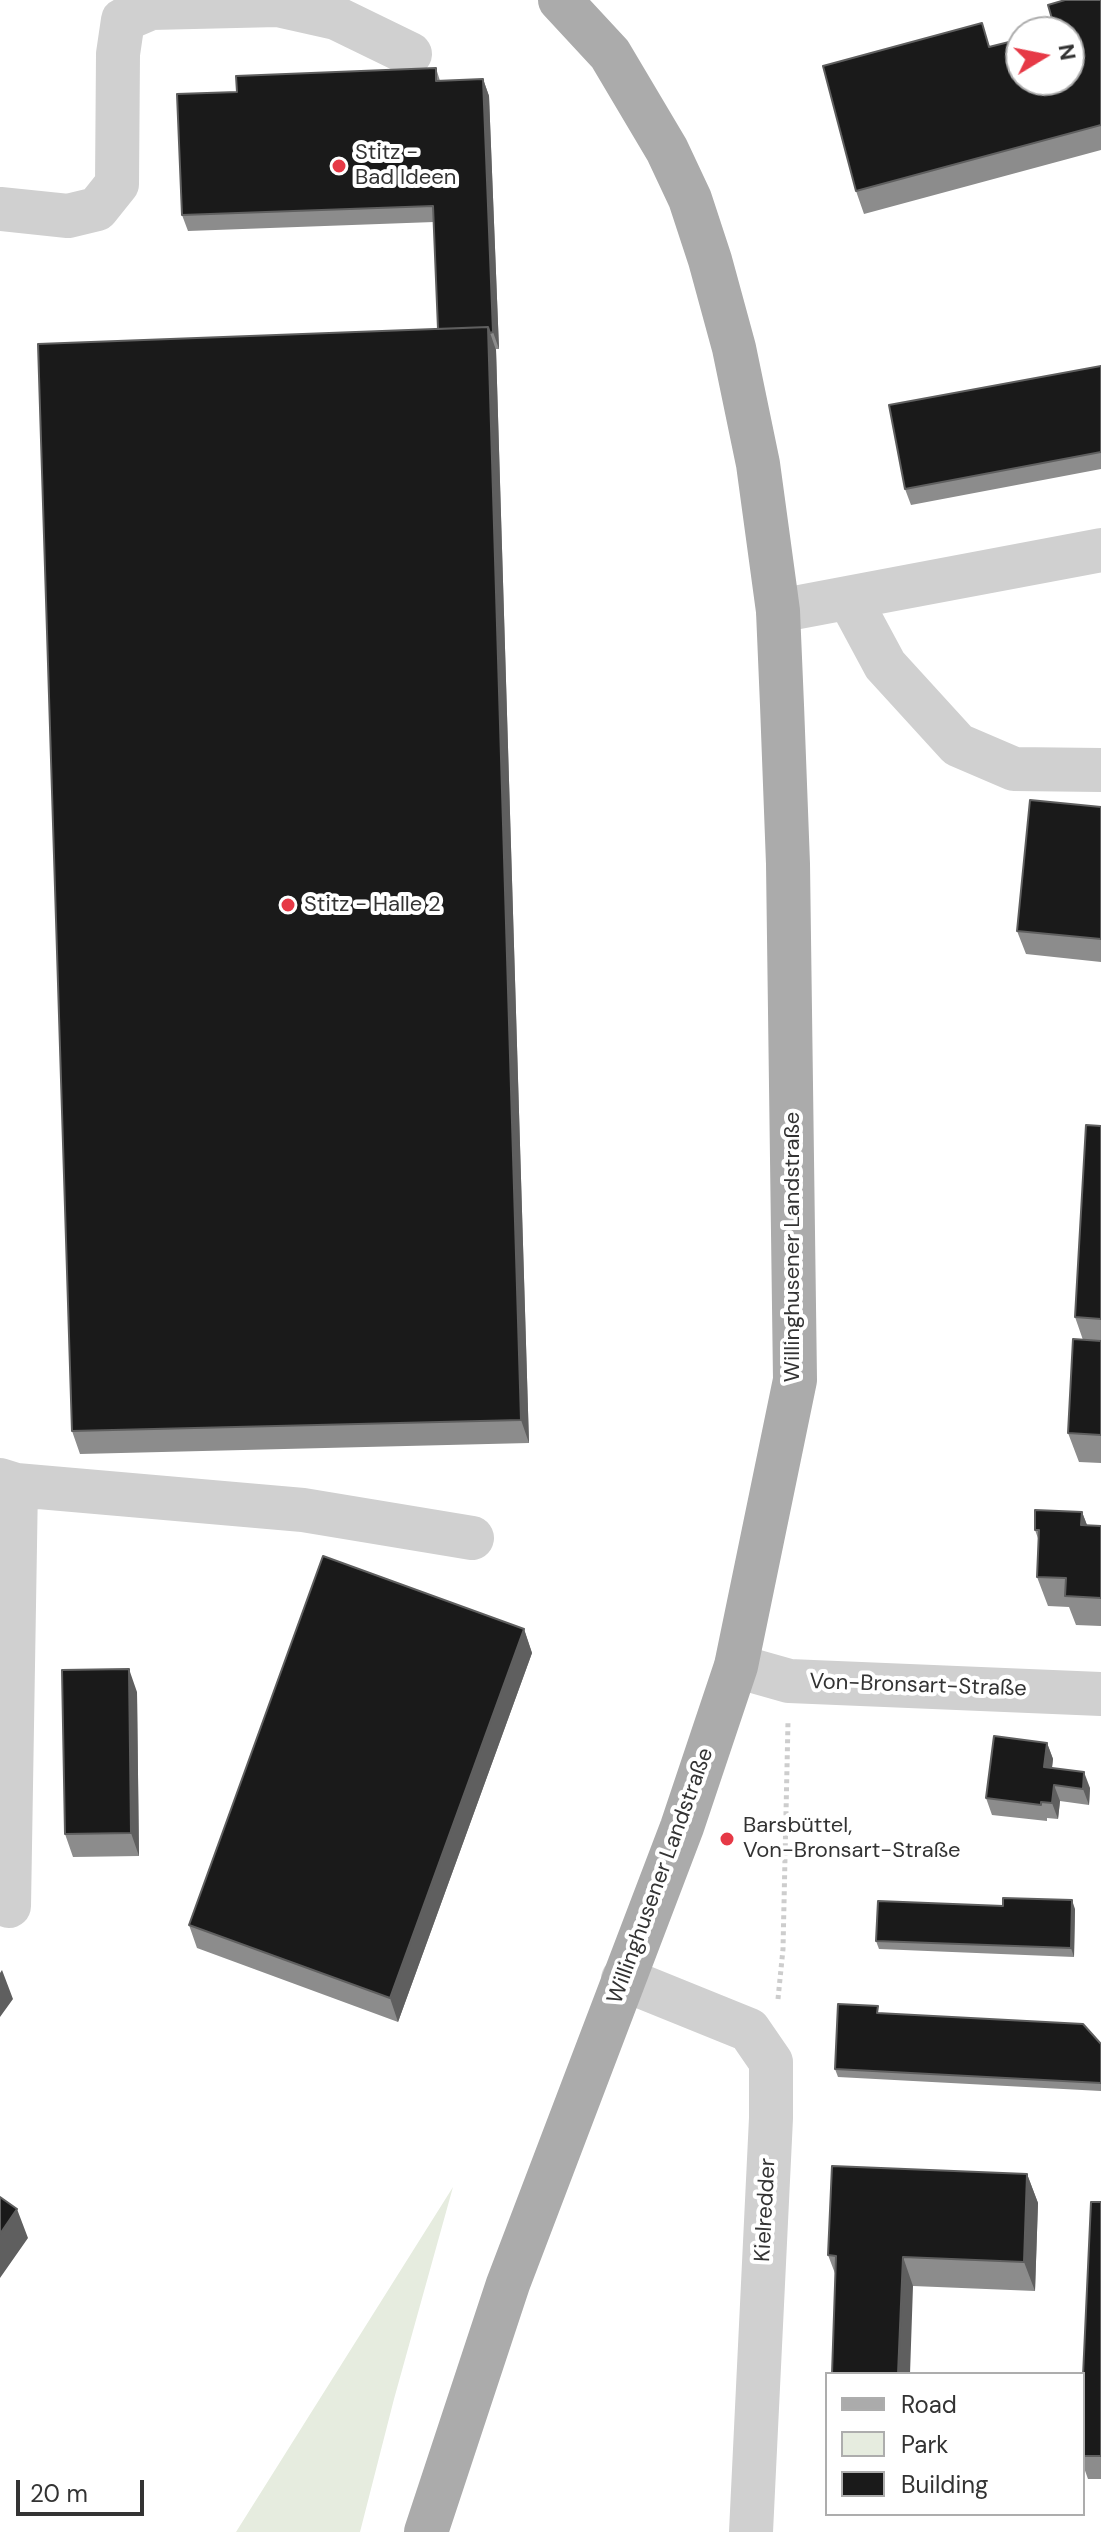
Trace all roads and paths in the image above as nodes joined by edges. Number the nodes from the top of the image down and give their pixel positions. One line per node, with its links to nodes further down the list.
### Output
1 (560, 0): 6 (main road, Willinghusener Landstraße)
2 (410, 54): 3 (street)
3 (0, 209)
4 (1101, 550): 5 (street)
5 (849, 598): 6 (street); 7 (street)
6 (778, 611): 10 (main road, Willinghusener Landstraße)
7 (1101, 770)
8 (8, 1482): 9 (street); 13 (street)
9 (472, 1538)
10 (736, 1666): 11 (street, Von-Bronsart-Straße); 14 (main road, Willinghusener Landstraße)
11 (789, 1681): 12 (street, Von-Bronsart-Straße); 15 (path)
12 (1101, 1694)
13 (0, 1899)
14 (623, 1979): 15 (street); 16 (main road, Willinghusener Landstraße)
15 (771, 2062): 17 (street, Kielredder)
16 (426, 2532)
17 (751, 2532)

